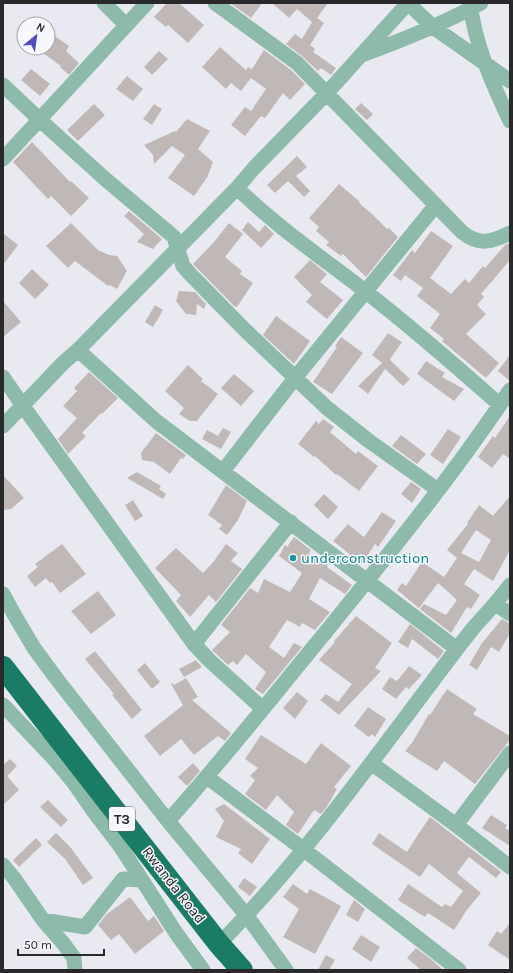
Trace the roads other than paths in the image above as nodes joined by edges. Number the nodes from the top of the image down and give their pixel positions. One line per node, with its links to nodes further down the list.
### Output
1 (104, 3): 6 (street)
2 (147, 3): 6 (street)
3 (216, 3): 12 (street)
4 (408, 3): 7 (street); 8 (street)
5 (474, 5): 7 (street); 9 (street)
6 (126, 25): 13 (street)
7 (433, 27): 8 (street); 9 (street)
8 (361, 55): 12 (street)
9 (486, 65): 10 (street); 14 (street)
10 (510, 81)
11 (3, 85): 13 (street)
12 (326, 94): 16 (street); 17 (street)
13 (40, 120): 15 (street); 19 (street)
14 (510, 121)
15 (3, 160)
16 (237, 188): 19 (street); 20 (street)
17 (436, 205): 18 (street); 20 (street)
18 (510, 233)
19 (178, 248): 21 (street); 23 (street)
20 (365, 291): 23 (street); 25 (street)
21 (78, 350): 26 (street); 28 (street)
22 (3, 377): 26 (street)
23 (295, 378): 28 (street); 29 (street)
24 (510, 390): 25 (street)
25 (500, 405): 29 (street)
26 (23, 406): 27 (street); 36 (street)
27 (3, 426)
28 (223, 471): 30 (street)
29 (438, 490): 31 (street)
30 (291, 522): 31 (street); 36 (street)
31 (368, 580): 37 (street); 40 (street)
32 (510, 585): 34 (street)
33 (3, 594): 44 (street)
34 (496, 604): 35 (street); 37 (street)
35 (510, 614)
36 (194, 644): 40 (street)
37 (457, 649): 42 (street)
38 (3, 668): 52 (highway, Rwanda Road / T3)
39 (3, 705): 49 (street)
40 (263, 709): 43 (street)
41 (510, 753): 45 (street)
42 (371, 763): 45 (street); 46 (street)
43 (207, 777): 44 (street); 46 (street)
44 (168, 821): 50 (street)
45 (456, 825): 48 (street)
46 (303, 849): 50 (street); 57 (street)
47 (3, 865): 51 (street)
48 (510, 867)
49 (142, 880): 51 (street); 54 (street)
50 (247, 916): 52 (street); 56 (street)
51 (43, 920): 53 (street)
52 (219, 944): 55 (highway, Rwanda Road / T3)
53 (75, 970)
54 (203, 970)
55 (242, 970)
56 (286, 970)
57 (459, 970)

